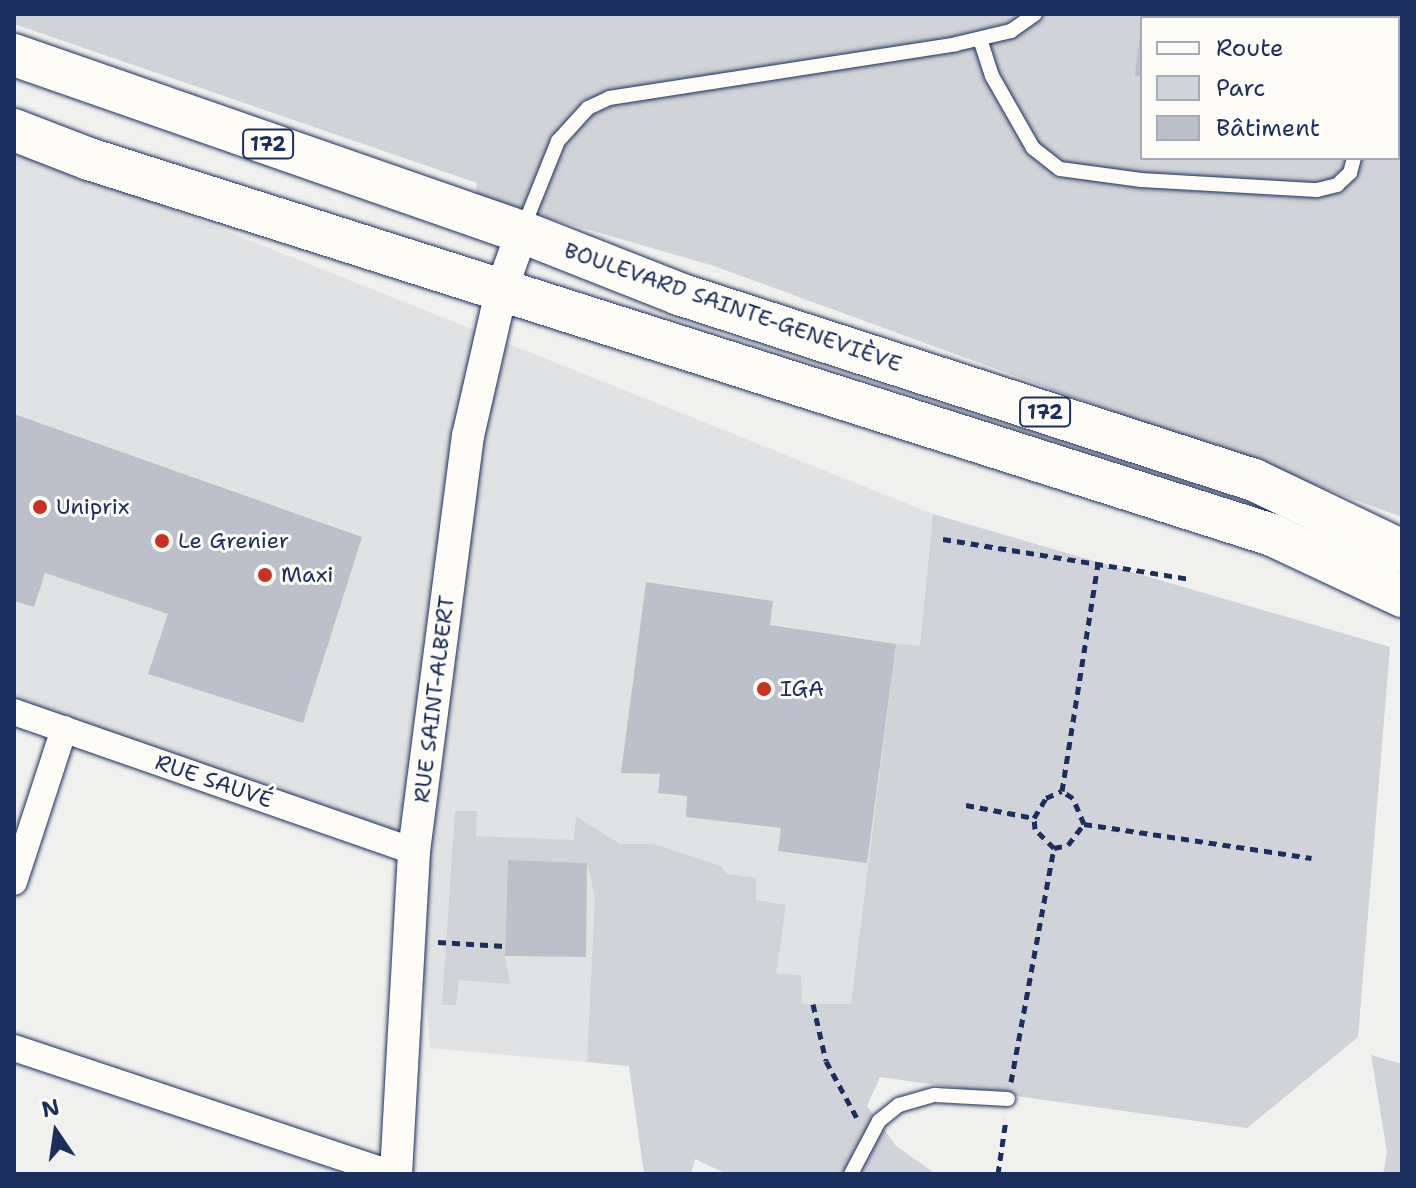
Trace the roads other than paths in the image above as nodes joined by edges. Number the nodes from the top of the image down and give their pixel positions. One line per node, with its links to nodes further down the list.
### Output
1 (1035, 14): 2 (lane)
2 (980, 39): 5 (lane); 6 (lane)
3 (14, 55): 6 (main road, BOULEVARD SAINTE-GENEVIÈVE / 172)
4 (14, 130): 7 (main road, BOULEVARD SAINTE-GENEVIÈVE / 172)
5 (1353, 160)
6 (522, 232): 7 (street, RUE SAINT-ALBERT); 8 (main road, BOULEVARD SAINTE-GENEVIÈVE / 172)
7 (502, 288): 9 (main road, BOULEVARD SAINTE-GENEVIÈVE / 172); 12 (street, RUE SAINT-ALBERT)
8 (1402, 551)
9 (1402, 596)
10 (14, 712): 11 (street, RUE SAUVÉ)
11 (64, 729): 12 (street, RUE SAUVÉ); 13 (street)
12 (414, 851): 16 (street, RUE SAINT-ALBERT)
13 (14, 882)
14 (14, 1048): 16 (street)
15 (1008, 1099): 17 (lane)
16 (394, 1174)
17 (851, 1174)

